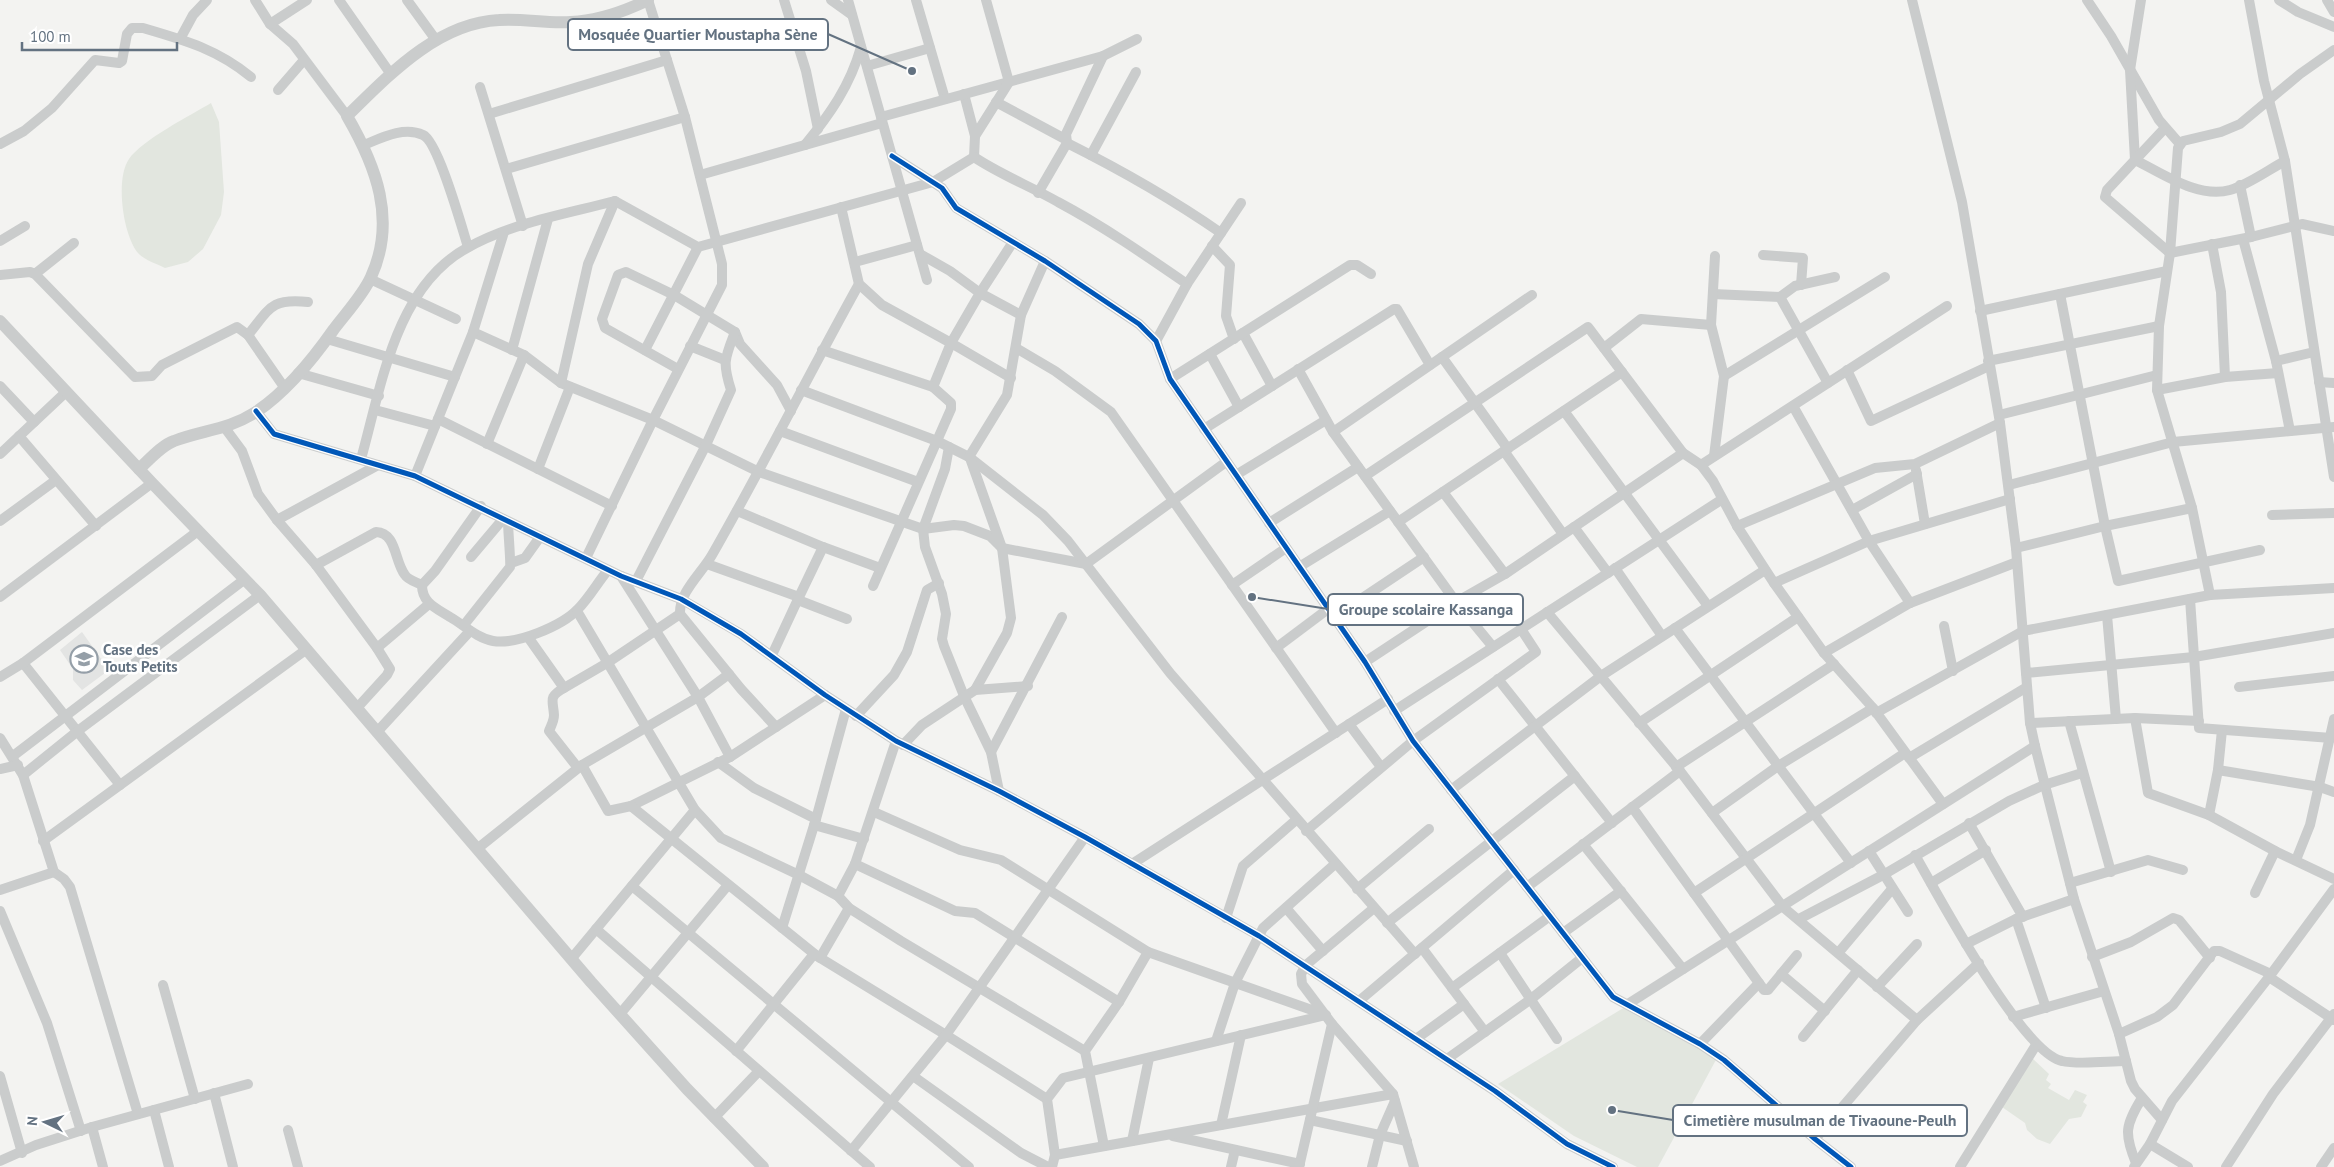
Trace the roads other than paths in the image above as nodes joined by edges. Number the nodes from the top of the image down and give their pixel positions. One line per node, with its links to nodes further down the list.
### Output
1 (207, 0): 22 (street)
2 (255, 0): 20 (street)
3 (307, 0): 20 (street)
4 (339, 0): 34 (street)
5 (407, 0): 24 (street)
6 (648, 0): 24 (street); 30 (street)
7 (784, 0): 48 (street)
8 (831, 0): 19 (street)
9 (848, 0): 19 (street)
10 (916, 0): 26 (street)
11 (986, 0): 36 (street)
12 (1912, 0): 112 (street)
13 (2087, 0): 32 (street)
14 (2141, 0): 32 (street)
15 (2249, 0): 41 (street)
16 (2280, 0): 21 (street)
17 (2327, 0): 18 (street)
18 (2334, 12)
19 (852, 15): 25 (street)
20 (270, 24): 29 (street)
21 (2334, 27)
22 (180, 39): 35 (street); 52 (street)
23 (1137, 39): 28 (street)
24 (436, 40): 34 (street)
25 (861, 47): 31 (street); 48 (street)
26 (930, 48): 31 (street); 40 (street)
27 (2334, 50): 41 (street)
28 (1103, 56): 36 (street); 50 (street)
29 (304, 60): 38 (street); 44 (street)
30 (667, 60): 43 (street); 45 (street)
31 (867, 66): 46 (street)
32 (2130, 70): 47 (street); 58 (street)
33 (1136, 72): 55 (street)
34 (390, 73): 44 (street)
35 (251, 77)
36 (1009, 82): 39 (street); 42 (street)
37 (480, 86): 43 (street)
38 (278, 90)
39 (964, 94): 40 (street); 49 (street)
40 (945, 99): 46 (street)
41 (2269, 99): 51 (street); 59 (street)
42 (996, 102): 49 (street); 50 (street)
43 (489, 114): 60 (street)
44 (347, 116): 53 (street)
45 (685, 117): 60 (street); 61 (street)
46 (882, 120): 54 (street); 56 (street)
47 (2165, 128): 51 (street); 58 (street)
48 (818, 130): 54 (street)
49 (975, 136): 57 (street)
50 (1066, 141): 55 (street); 66 (street)
51 (2180, 143): 62 (street)
52 (0, 144)
53 (364, 145): 84 (street); 98 (street)
54 (805, 145): 61 (street)
55 (1090, 155): 76 (street)
56 (892, 156): 63 (street); 65 (street)
57 (974, 157): 63 (street); 66 (street)
58 (2135, 160): 62 (street); 87 (street)
59 (2285, 161): 64 (street); 71 (street)
60 (506, 169): 73 (street)
61 (700, 175): 79 (street)
62 (2176, 180): 64 (street); 87 (street)
63 (933, 182): 65 (street); 80 (street)
64 (2240, 185): 77 (street)
65 (902, 190): 69 (street); 86 (street)
66 (1038, 193): 101 (street)
67 (615, 201): 70 (street); 85 (street); 158 (street)
68 (1241, 203): 76 (street)
69 (841, 207): 79 (street); 91 (street)
70 (548, 219): 73 (street); 131 (street)
71 (2296, 225): 74 (street); 77 (street); 134 (street)
72 (25, 226): 78 (street)
73 (523, 226): 75 (street)
74 (2334, 231)
75 (504, 232): 84 (street); 120 (street)
76 (1221, 233): 83 (street)
77 (2247, 238): 82 (street); 140 (street)
78 (0, 241)
79 (715, 242): 85 (street); 113 (street)
80 (1013, 242): 90 (street); 103 (street)
81 (74, 243): 93 (street)
82 (2212, 244): 87 (street); 152 (street)
83 (1212, 246): 101 (street); 123 (street)
84 (468, 247): 109 (street)
85 (698, 247): 106 (street)
86 (918, 250): 91 (street); 99 (street); 103 (street)
87 (2170, 253): 92 (street)
88 (1763, 255): 102 (street)
89 (1715, 256): 104 (street)
90 (1045, 261): 114 (street); 125 (street)
91 (855, 262): 100 (street)
92 (2167, 271): 105 (street); 118 (street)
93 (35, 274): 95 (street); 122 (street)
94 (1371, 274): 123 (street)
95 (0, 275)
96 (1885, 276): 119 (street)
97 (1835, 277): 102 (street)
98 (370, 279): 109 (street); 124 (street)
99 (927, 280)
100 (859, 284): 126 (street); 133 (street)
101 (1187, 284): 125 (street)
102 (1801, 285): 108 (street)
103 (980, 293): 114 (street); 126 (street)
104 (1713, 294): 108 (street); 117 (street)
105 (2060, 294): 112 (street); 127 (street)
106 (674, 295): 113 (street); 132 (street); 132 (street)
107 (1532, 295): 137 (street)
108 (1780, 298): 119 (street)
109 (414, 300): 115 (street); 138 (street)
110 (308, 302): 122 (street)
111 (1947, 306): 145 (street)
112 (1980, 311): 141 (street)
113 (706, 314): 121 (street); 128 (street)
114 (1021, 315): 129 (street)
115 (456, 320)
116 (0, 321): 165 (street)
117 (1711, 325): 130 (street); 150 (street)
118 (2160, 326): 127 (street); 149 (street)
119 (1798, 330): 150 (street); 155 (street)
120 (473, 332): 131 (street); 151 (street)
121 (734, 332): 139 (street); 172 (street)
122 (248, 335): 161 (street)
123 (1239, 336): 135 (street); 160 (street)
124 (326, 339): 138 (street); 148 (street)
125 (1156, 341): 154 (street)
126 (951, 343): 153 (street); 162 (street)
127 (2070, 344): 141 (street); 166 (street)
128 (690, 346): 139 (street); 143 (street)
129 (1016, 348): 153 (street); 220 (street)
130 (1604, 348): 146 (street); 168 (street)
131 (512, 350): 136 (street)
132 (645, 350): 143 (street)
133 (822, 350): 162 (street); 163 (street)
134 (2314, 352): 140 (street); 156 (street)
135 (1210, 354): 154 (street); 170 (street)
136 (524, 355): 158 (street); 189 (street)
137 (1442, 357): 142 (street); 168 (street)
138 (390, 358): 151 (street); 167 (street)
139 (725, 360): 190 (street)
140 (2276, 361): 147 (street)
141 (1989, 364): 145 (street); 175 (street)
142 (1430, 365): 144 (street); 185 (street)
143 (678, 369): 176 (street)
144 (1298, 369): 160 (street); 177 (street)
145 (1847, 370): 155 (street)
146 (1622, 372): 173 (street); 194 (street)
147 (2278, 372): 152 (street); 184 (street)
148 (298, 373): 161 (street); 167 (street)
149 (2157, 375): 164 (street); 166 (street)
150 (1724, 376): 195 (street)
151 (455, 377): 179 (street)
152 (2225, 377): 164 (street)
153 (1011, 378): 196 (street)
154 (1170, 379): 182 (street)
155 (1828, 382): 169 (street)
156 (2319, 382): 157 (street); 180 (street)
157 (2334, 383)
158 (566, 385): 176 (street); 204 (street)
159 (0, 386): 178 (street)
160 (1272, 386): 170 (street)
161 (284, 387): 174 (street)
162 (933, 388): 187 (street)
163 (801, 390): 172 (street); 187 (street)
164 (2157, 390): 188 (street)
165 (66, 392): 178 (street); 203 (street)
166 (2080, 395): 175 (street); 199 (street)
167 (379, 396): 171 (street)
168 (1475, 403): 192 (street); 209 (street)
169 (1792, 406): 195 (street); 214 (street)
170 (1239, 407): 182 (street)
171 (375, 410): 179 (street); 197 (street)
172 (790, 411): 183 (street)
173 (1564, 411): 192 (street); 217 (street)
174 (256, 412): 181 (street); 197 (street)
175 (2000, 419): 205 (street); 215 (street)
176 (653, 420): 190 (street); 222 (street)
177 (1326, 420): 185 (street); 207 (street)
178 (34, 422): 186 (street)
179 (436, 423): 189 (street); 208 (street)
180 (2330, 427): 184 (street); 210 (street)
181 (225, 428): 203 (street); 229 (street)
182 (1204, 429): 198 (street)
183 (780, 431): 206 (street); 212 (street)
184 (2290, 431): 188 (street)
185 (1333, 432): 202 (street)
186 (19, 436): 193 (street); 211 (street)
187 (937, 441): 191 (street); 212 (street)
188 (2173, 442): 199 (street); 223 (street)
189 (487, 444): 204 (street)
190 (706, 445): 206 (street); 268 (street)
191 (949, 447): 196 (street); 240 (street)
192 (1506, 450): 216 (street); 242 (street)
193 (0, 454)
194 (1683, 454): 201 (street); 217 (street)
195 (1714, 456): 201 (street)
196 (970, 457): 247 (street); 258 (street)
197 (361, 460): 200 (street)
198 (1226, 462): 207 (street); 220 (street)
199 (2093, 463): 215 (street); 238 (street)
200 (378, 465): 208 (street); 229 (street)
201 (1701, 465): 219 (street)
202 (1358, 467): 209 (street); 234 (street)
203 (138, 469): 213 (street)
204 (538, 469): 222 (street)
205 (1916, 469): 214 (street); 224 (street); 235 (street)
206 (759, 472): 225 (street); 233 (street)
207 (1236, 475): 234 (street)
208 (415, 476): 221 (street)
209 (1365, 476): 226 (street)
210 (2334, 477)
211 (56, 480): 231 (street); 236 (street)
212 (918, 482): 233 (street)
213 (152, 483): 236 (street); 241 (street)
214 (1837, 484): 224 (street); 237 (street)
215 (2009, 485): 218 (street)
216 (1443, 492): 232 (street); 265 (street)
217 (1624, 493): 239 (street); 244 (street)
218 (2010, 499): 235 (street); 249 (street)
219 (1721, 500): 237 (street); 244 (street)
220 (1173, 501): 258 (street); 272 (street)
221 (481, 506): 230 (street); 271 (street)
222 (612, 506): 252 (street)
223 (2192, 508): 238 (street); 254 (street)
224 (1852, 510): 245 (street)
225 (737, 511): 246 (street); 257 (street)
226 (1390, 511): 232 (street); 261 (street)
227 (2334, 512): 228 (street)
228 (2272, 515)
229 (277, 520): 259 (street)
230 (506, 520): 243 (street); 251 (street); 256 (street)
231 (0, 522)
232 (1398, 522): 253 (street)
233 (901, 523): 240 (street); 260 (street)
234 (1269, 523): 248 (street)
235 (1925, 524): 245 (street)
236 (96, 526): 277 (street)
237 (1737, 526): 264 (street)
238 (2105, 526): 249 (street); 254 (street)
239 (1574, 527): 242 (street); 263 (street)
240 (924, 529): 247 (street); 270 (street)
241 (198, 531): 267 (street); 310 (street)
242 (1563, 534): 265 (street)
243 (540, 537): 252 (street); 256 (street)
244 (1659, 540): 263 (street); 284 (street)
245 (1869, 541): 269 (street); 282 (street)
246 (822, 546): 260 (street); 278 (street)
247 (1002, 548): 258 (street); 326 (street)
248 (1286, 548): 261 (street); 272 (street)
249 (2016, 548): 255 (street)
250 (2260, 550): 254 (street)
251 (471, 557)
252 (586, 558): 262 (street)
253 (1424, 558): 281 (street); 287 (street)
254 (2203, 561): 276 (street)
255 (2017, 562): 282 (street); 298 (street)
256 (512, 563): 294 (street)
257 (707, 564): 278 (street); 279 (street)
258 (1086, 564): 372 (street)
259 (316, 565): 271 (street); 303 (street)
260 (880, 568): 273 (street)
261 (1299, 568): 287 (street)
262 (608, 570): 266 (street); 285 (street)
263 (1612, 570): 286 (street); 300 (street)
264 (1765, 570): 269 (street); 284 (street)
265 (1505, 574): 281 (street)
266 (621, 576): 268 (street); 297 (street)
267 (245, 579): 275 (street); 335 (street)
268 (636, 581): 279 (street)
269 (1774, 583): 291 (street)
270 (939, 584): 328 (street); 336 (street)
271 (422, 585): 283 (street)
272 (1232, 585): 304 (street)
273 (873, 586)
274 (2334, 588): 276 (street)
275 (260, 595): 305 (street); 349 (street)
276 (2210, 595): 280 (street)
277 (0, 597)
278 (798, 598): 292 (street); 307 (street)
279 (681, 599): 288 (street); 307 (street)
280 (2190, 599): 289 (street); 308 (street)
281 (1456, 602): 302 (street); 309 (street)
282 (1910, 603): 306 (street)
283 (429, 604): 294 (street); 303 (street)
284 (1708, 606): 295 (street)
285 (577, 610): 301 (street); 311 (street)
286 (1547, 612): 296 (street); 317 (street)
287 (1331, 613): 304 (street); 309 (street)
288 (680, 614): 297 (street); 316 (street)
289 (2107, 615): 298 (street); 313 (street)
290 (1062, 617): 322 (street)
291 (1798, 617): 306 (street); 318 (street)
292 (847, 619)
293 (1944, 626): 314 (street)
294 (467, 628): 301 (street); 351 (street)
295 (1675, 628): 300 (street); 318 (street)
296 (1521, 629): 302 (street); 321 (street)
297 (656, 631): 311 (street); 329 (street)
298 (2023, 631): 314 (street); 315 (street)
299 (2334, 633): 308 (street)
300 (1662, 636): 317 (street)
301 (528, 637): 325 (street)
302 (1494, 647): 333 (street)
303 (377, 648): 331 (street)
304 (1276, 648): 352 (street)
305 (307, 649): 331 (street); 374 (street)
306 (1824, 653): 312 (street)
307 (772, 655): 327 (street)
308 (2194, 657): 313 (street); 342 (street)
309 (1364, 662): 330 (street)
310 (23, 663): 320 (street); 335 (street)
311 (608, 663): 325 (street); 348 (street)
312 (1834, 664): 334 (street); 341 (street)
313 (2111, 665): 315 (street); 338 (street)
314 (1953, 671): 334 (street)
315 (2026, 673): 323 (street)
316 (729, 674): 329 (street); 347 (street)
317 (1601, 676): 343 (street); 346 (street)
318 (1710, 676): 341 (street); 343 (street)
319 (2334, 676): 324 (street)
320 (0, 677)
321 (1498, 679): 346 (street); 355 (street)
322 (1028, 686): 326 (street); 358 (street)
323 (2027, 686): 344 (street); 359 (street)
324 (2239, 687)
325 (564, 688): 363 (street)
326 (974, 690): 328 (street)
327 (825, 695): 332 (street); 347 (street)
328 (964, 696): 356 (street); 358 (street)
329 (698, 697): 348 (street); 360 (street)
330 (1388, 699): 333 (street); 345 (street)
331 (357, 708): 351 (street)
332 (846, 709): 336 (street); 389 (street)
333 (1394, 711): 355 (street)
334 (1874, 711): 359 (street); 364 (street)
335 (67, 716): 349 (street); 361 (street)
336 (856, 716): 356 (street)
337 (2135, 718): 338 (street); 342 (street); 387 (street)
338 (2116, 719): 340 (street)
339 (2334, 720): 354 (street)
340 (2069, 721): 344 (street); 369 (street)
341 (1745, 722): 364 (street); 366 (street)
342 (2199, 722): 350 (street)
343 (1639, 723): 366 (street)
344 (2030, 723): 357 (street)
345 (1349, 724): 352 (street); 365 (street)
346 (1535, 726): 371 (street); 377 (street)
347 (776, 727): 360 (street)
348 (646, 728): 363 (street); 373 (street)
349 (79, 730): 370 (street); 374 (street)
350 (2222, 730): 354 (street); 368 (street)
351 (377, 732): 400 (street)
352 (1336, 733): 372 (street)
353 (0, 738): 361 (street)
354 (2331, 738): 376 (street)
355 (1413, 741): 365 (street); 377 (street)
356 (900, 743): 378 (street); 384 (street)
357 (2035, 746): 375 (street); 380 (street)
358 (992, 752): 378 (street)
359 (1907, 756): 380 (street); 386 (street)
360 (730, 757): 362 (street)
361 (15, 760): 367 (street); 370 (street)
362 (718, 762): 373 (street); 389 (street)
363 (580, 766): 381 (street); 400 (street)
364 (1778, 766): 385 (street); 386 (street)
365 (1381, 767): 393 (street)
366 (1678, 769): 382 (street); 385 (street)
367 (0, 770)
368 (2218, 770): 376 (street); 387 (street)
369 (2082, 772): 375 (street); 414 (street)
370 (23, 775): 397 (street)
371 (1575, 776): 390 (street); 398 (street)
372 (1262, 781): 388 (street); 409 (street)
373 (678, 783): 381 (street); 383 (street)
374 (120, 785): 397 (street)
375 (2044, 785): 391 (street); 419 (street)
376 (2320, 787): 379 (street); 406 (street)
377 (1451, 790): 398 (street)
378 (999, 791): 394 (street)
379 (2334, 792)
380 (1944, 804): 402 (street)
381 (630, 806): 395 (street)
382 (1632, 807): 390 (street); 429 (street)
383 (695, 810): 395 (street); 415 (street)
384 (874, 812): 396 (street); 427 (street)
385 (1712, 813): 405 (street)
386 (1815, 814): 405 (street); 407 (street)
387 (2209, 815): 403 (street)
388 (1296, 820): 393 (street); 440 (street)
389 (815, 822): 396 (street); 415 (street)
390 (1612, 823): 399 (street)
391 (1969, 823): 401 (street); 404 (street)
392 (1429, 829): 423 (street)
393 (1306, 831): 410 (street)
394 (1085, 837): 409 (street); 427 (street)
395 (671, 839): 420 (street); 421 (street)
396 (864, 839): 408 (street)
397 (43, 841): 413 (street)
398 (1491, 841): 411 (street); 443 (street)
399 (1583, 844): 422 (street); 428 (street)
400 (477, 849): 461 (street)
401 (1986, 850): 418 (street); 441 (street)
402 (1869, 851): 407 (street); 416 (street)
403 (2275, 851): 406 (street); 430 (street)
404 (1915, 856): 416 (street); 418 (street)
405 (1747, 860): 429 (street); 433 (street)
406 (2296, 860): 417 (street)
407 (1851, 863): 433 (street)
408 (855, 864): 431 (street); 449 (street)
409 (1132, 864): 440 (street)
410 (1335, 864): 423 (street); 435 (street)
411 (1514, 870): 422 (street); 454 (street)
412 (2184, 870): 414 (street)
413 (54, 872): 426 (street); 520 (street)
414 (2111, 872): 419 (street)
415 (799, 875): 431 (street); 445 (street)
416 (1883, 875): 424 (street); 442 (street)
417 (2334, 878)
418 (1931, 883): 452 (street)
419 (2070, 883): 432 (street)
420 (728, 885): 445 (street); 446 (street)
421 (632, 886): 444 (street); 446 (street)
422 (1527, 887): 439 (street)
423 (1357, 889): 436 (street)
424 (1892, 889): 438 (street); 456 (street)
425 (2334, 889): 469 (street)
426 (0, 890)
427 (1049, 890): 449 (street); 455 (street)
428 (1621, 892): 447 (street); 466 (street)
429 (1694, 893): 450 (street)
430 (2254, 893)
431 (838, 896): 434 (street)
432 (2074, 899): 441 (street); 460 (street)
433 (1783, 907): 442 (street); 450 (street)
434 (849, 908): 459 (street); 475 (street)
435 (1286, 908): 448 (street); 453 (street)
436 (1374, 908): 443 (street); 453 (street)
437 (0, 911): 527 (street)
438 (1908, 912)
439 (1550, 916): 447 (street); 457 (street)
440 (1226, 918): 448 (street)
441 (2019, 918): 452 (street); 484 (street)
442 (1799, 919): 456 (street)
443 (1387, 922): 454 (street)
444 (596, 928): 461 (street); 470 (street)
445 (782, 928): 459 (street)
446 (689, 932): 470 (street); 481 (street)
447 (1563, 933): 462 (street)
448 (1259, 936): 465 (street); 471 (street)
449 (1016, 938): 475 (street); 480 (street)
450 (1728, 940): 466 (street); 472 (street)
451 (1917, 944): 474 (street)
452 (1966, 944): 464 (street)
453 (1323, 951): 465 (street)
454 (1418, 951): 476 (street); 479 (street)
455 (1148, 952): 471 (street); 480 (street)
456 (1839, 952): 467 (street)
457 (1500, 953): 476 (street); 478 (street)
458 (1797, 955): 468 (street)
459 (817, 956): 481 (street); 494 (street)
460 (2092, 957): 463 (street); 477 (street)
461 (572, 958): 486 (street)
462 (1582, 958): 478 (street); 483 (street)
463 (2210, 958): 469 (street); 493 (street)
464 (1979, 963): 488 (street); 490 (street)
465 (1306, 966): 479 (street); 487 (street)
466 (1683, 969): 483 (street)
467 (1858, 970): 474 (street); 485 (street)
468 (1781, 974): 472 (street); 485 (street)
469 (2270, 976): 489 (street); 523 (street)
470 (652, 978): 486 (street); 502 (street)
471 (1235, 982): 487 (street); 499 (street)
472 (1759, 983): 500 (street)
473 (163, 985): 514 (street)
474 (1877, 987): 490 (street)
475 (980, 988): 494 (street); 503 (street)
476 (1452, 988): 482 (street)
477 (2104, 991): 484 (street); 493 (street)
478 (1531, 999): 492 (street); 498 (street)
479 (1359, 1001): 497 (street)
480 (1119, 1002): 503 (street)
481 (775, 1003): 502 (street); 517 (street)
482 (1464, 1004): 492 (street); 497 (street)
483 (1628, 1004): 500 (street)
484 (2046, 1008): 488 (street)
485 (1825, 1010): 496 (street)
486 (620, 1014): 521 (street)
487 (1326, 1015): 491 (street); 495 (street)
488 (2013, 1017): 501 (street)
489 (2333, 1018): 559 (street)
490 (1917, 1020): 530 (street)
491 (1332, 1024): 513 (street); 518 (street)
492 (1485, 1032): 505 (street)
493 (2119, 1034): 506 (street)
494 (946, 1035): 510 (street); 516 (street)
495 (1241, 1035): 499 (street); 524 (street)
496 (1803, 1037)
497 (1416, 1039): 505 (street)
498 (1557, 1039)
499 (1216, 1041): 504 (street)
500 (1700, 1044): 530 (street)
501 (2036, 1044): 506 (street); 557 (street)
502 (736, 1051): 507 (street)
503 (1085, 1051): 508 (street)
504 (1149, 1058): 508 (street); 531 (street)
505 (1447, 1059): 555 (street)
506 (2126, 1061): 515 (street)
507 (759, 1071): 521 (street); 537 (street)
508 (1089, 1072): 516 (street); 534 (street)
509 (0, 1076): 538 (street)
510 (913, 1076): 517 (street); 550 (street)
511 (248, 1084): 512 (street)
512 (214, 1093): 514 (street); 545 (street)
513 (1394, 1097): 518 (street); 529 (street); 532 (street)
514 (195, 1098): 519 (street)
515 (2142, 1098): 523 (street); 541 (street)
516 (1047, 1099): 539 (street)
517 (892, 1102): 537 (street); 549 (street)
518 (1313, 1108): 522 (street); 524 (street)
519 (154, 1110): 520 (street); 544 (street)
520 (138, 1114): 525 (street)
521 (714, 1118): 547 (street)
522 (1310, 1120): 529 (street); 542 (street)
523 (2162, 1120): 533 (street)
524 (1221, 1124): 528 (street)
525 (92, 1127): 527 (street); 543 (street)
526 (288, 1130): 546 (street)
527 (81, 1131): 538 (street)
528 (1167, 1134): 531 (street); 536 (street)
529 (1380, 1135): 532 (street); 553 (street)
530 (1815, 1139): 556 (street)
531 (1132, 1141): 534 (street)
532 (1406, 1141): 554 (street)
533 (2150, 1144): 541 (street); 558 (street)
534 (1104, 1146): 539 (street)
535 (2334, 1148): 560 (street)
536 (1235, 1150): 542 (street); 552 (street)
537 (851, 1151): 548 (street)
538 (22, 1153): 540 (street)
539 (1055, 1155): 551 (street)
540 (0, 1161)
541 (2135, 1165)
542 (1299, 1166)
543 (103, 1167)
544 (169, 1167)
545 (233, 1167)
546 (298, 1167)
547 (763, 1167)
548 (870, 1167)
549 (969, 1167)
550 (1048, 1167)
551 (1052, 1167)
552 (1231, 1167)
553 (1372, 1167)
554 (1414, 1167)
555 (1614, 1167)
556 (1851, 1167)
557 (1961, 1167)
558 (2188, 1167)
559 (2226, 1167)
560 (2321, 1167)

